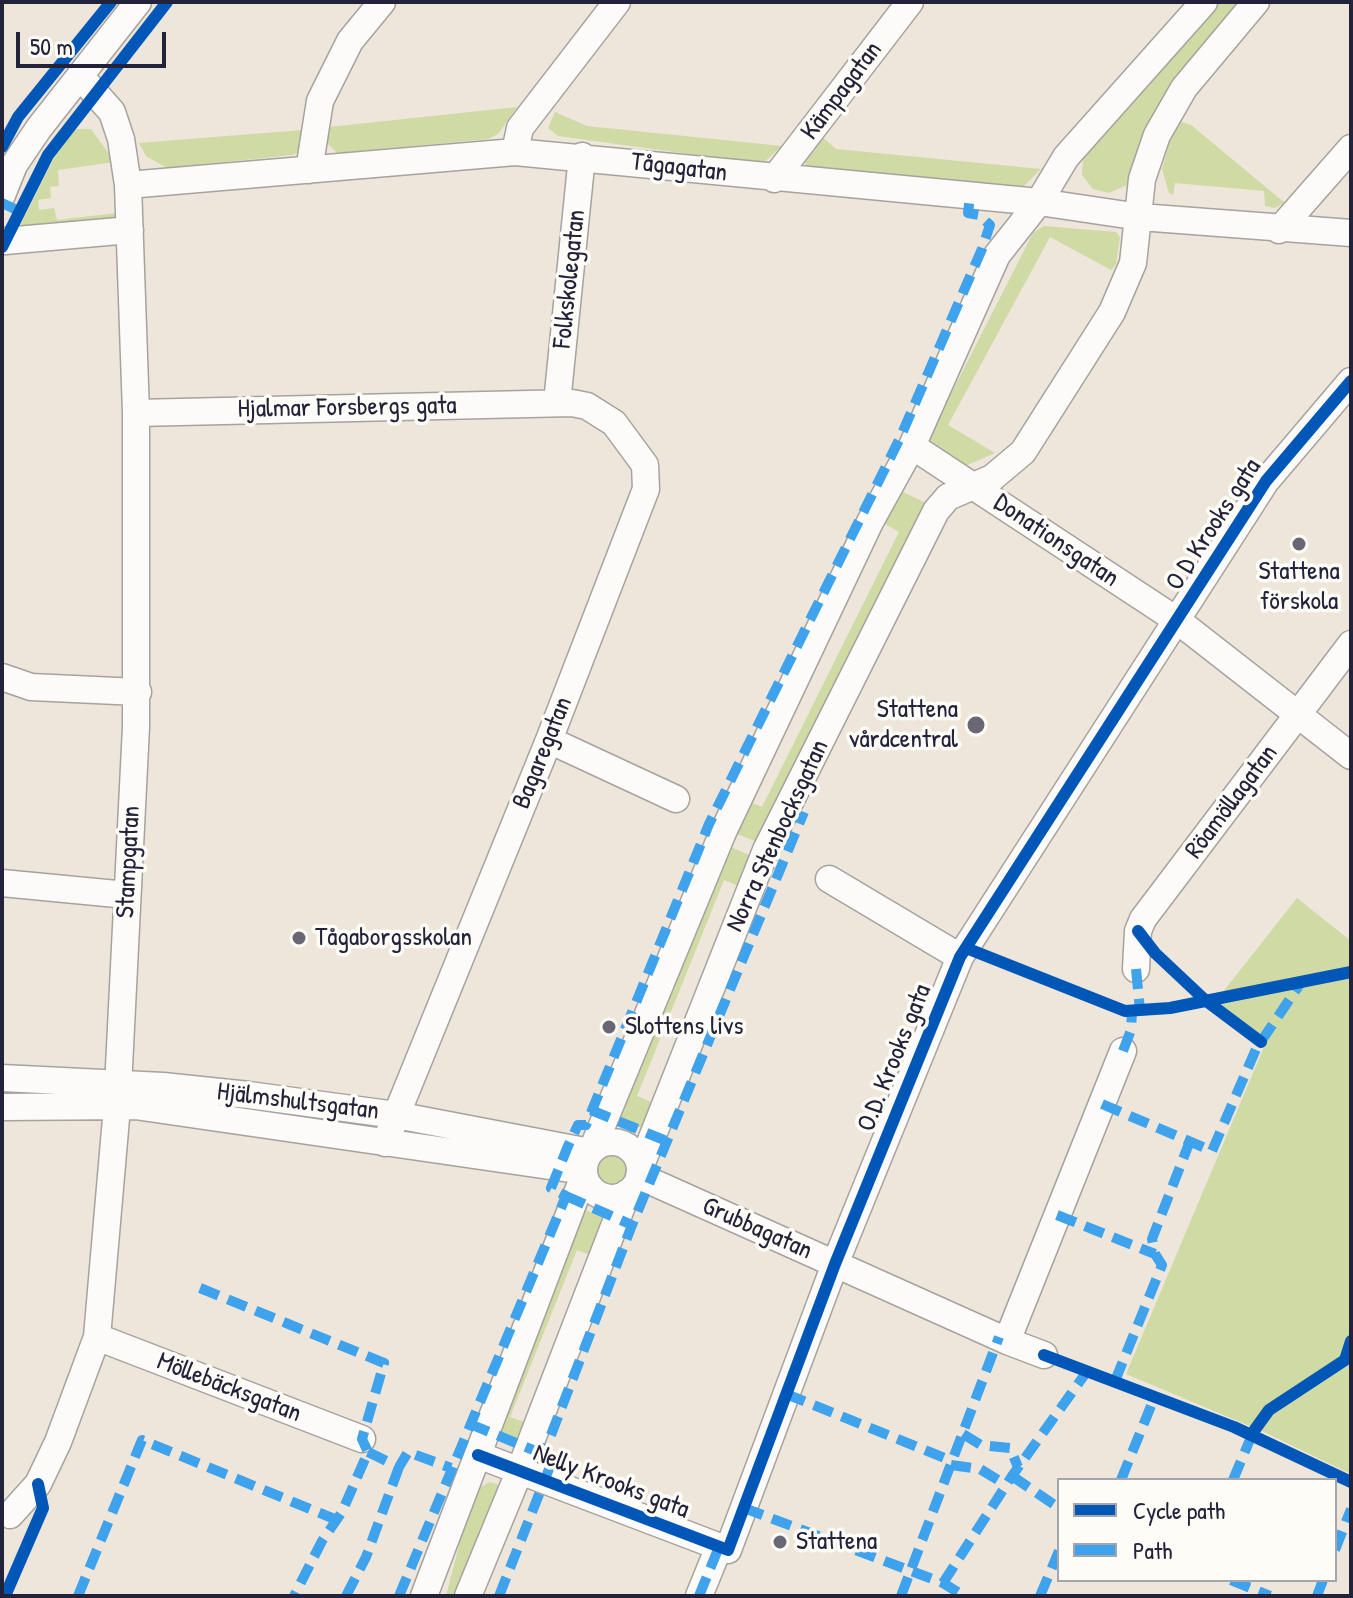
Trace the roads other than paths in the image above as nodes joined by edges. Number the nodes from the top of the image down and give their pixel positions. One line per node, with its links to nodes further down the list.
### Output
1 (138, 2): 7 (street)
2 (382, 2): 11 (street)
3 (617, 2): 9 (street)
4 (910, 2): 12 (street, Kämpagatan)
5 (1256, 2): 16 (street, Norra Stenbocksgatan)
6 (1199, 4): 15 (street, Norra Stenbocksgatan)
7 (80, 76): 13 (street); 14 (street)
8 (1351, 148): 18 (street)
9 (515, 152): 10 (street, Tågagatan); 11 (street, Tågagatan)
10 (582, 156): 12 (street, Tågagatan); 22 (street, Folkskolegatan)
11 (309, 170): 13 (street, Tågagatan)
12 (774, 179): 15 (street, Tågagatan)
13 (128, 185): 17 (street, Stampgatan)
14 (2, 195)
15 (1039, 202): 16 (street, Tågagatan); 24 (street, Norra Stenbocksgatan)
16 (1140, 217): 18 (street, Tågagatan); 25 (street, Norra Stenbocksgatan)
17 (130, 230): 20 (street); 23 (street, Stampgatan)
18 (1279, 230): 19 (street, Tågagatan)
19 (1351, 233)
20 (5, 241)
21 (1351, 381): 26 (street, O D Krooks gata)
22 (557, 403): 23 (street, Hjalmar Forsbergs gata); 31 (street, Bagaregatan)
23 (136, 413): 29 (street, Stampgatan)
24 (912, 446): 25 (street, Donationsgatan); 45 (street, Norra Stenbocksgatan)
25 (973, 486): 26 (street, Donationsgatan); 46 (street, Norra Stenbocksgatan)
26 (1178, 621): 30 (street, Donationsgatan); 37 (street, O.D. Krooks gata)
27 (1351, 644): 30 (street, Röamöllagatan)
28 (2, 677): 29 (street)
29 (138, 692): 36 (street, Stampgatan)
30 (1299, 715): 32 (street, Donationsgatan); 38 (street, Röamöllagatan)
31 (549, 740): 33 (street); 43 (street, Bagaregatan)
32 (1351, 756)
33 (676, 799)
34 (829, 879): 37 (street)
35 (2, 883): 36 (street)
36 (127, 895): 41 (street, Stampgatan)
37 (960, 957): 47 (street, O.D. Krooks gata)
38 (1136, 969)
39 (1123, 1051): 49 (street)
40 (2, 1078): 41 (street, Hjälmshultsgatan)
41 (118, 1095): 42 (street, Hjälmshultsgatan); 43 (street, Hjälmshultsgatan); 44 (street, Hjälmshultsgatan); 48 (street, Stampgatan)
42 (2, 1107)
43 (396, 1115): 44 (street, Bagaregatan); 45 (street, Hjälmshultsgatan)
44 (385, 1143): 45 (street, Hjälmshultsgatan)
45 (588, 1162): 46 (street); 46 (street); 52 (street, Norra Stenbocksgatan)
46 (635, 1179): 47 (street, Grubbagatan); 53 (street, Norra Stenbocksgatan)
47 (835, 1264): 49 (street, Grubbagatan); 55 (street, O.D. Krooks gata)
48 (97, 1337): 51 (street, Möllebäcksgatan); 54 (street, Stampgatan)
49 (1007, 1341): 50 (street, Grubbagatan)
50 (1044, 1355)
51 (362, 1439)
52 (478, 1455): 53 (street, Nelly Krooks gata); 56 (street, Norra Stenbocksgatan)
53 (520, 1470): 55 (street, Nelly Krooks gata); 57 (street, Norra Stenbocksgatan)
54 (10, 1515)
55 (723, 1548): 58 (street, O.D. Krooks gata)
56 (424, 1596)
57 (468, 1596)
58 (699, 1596)

